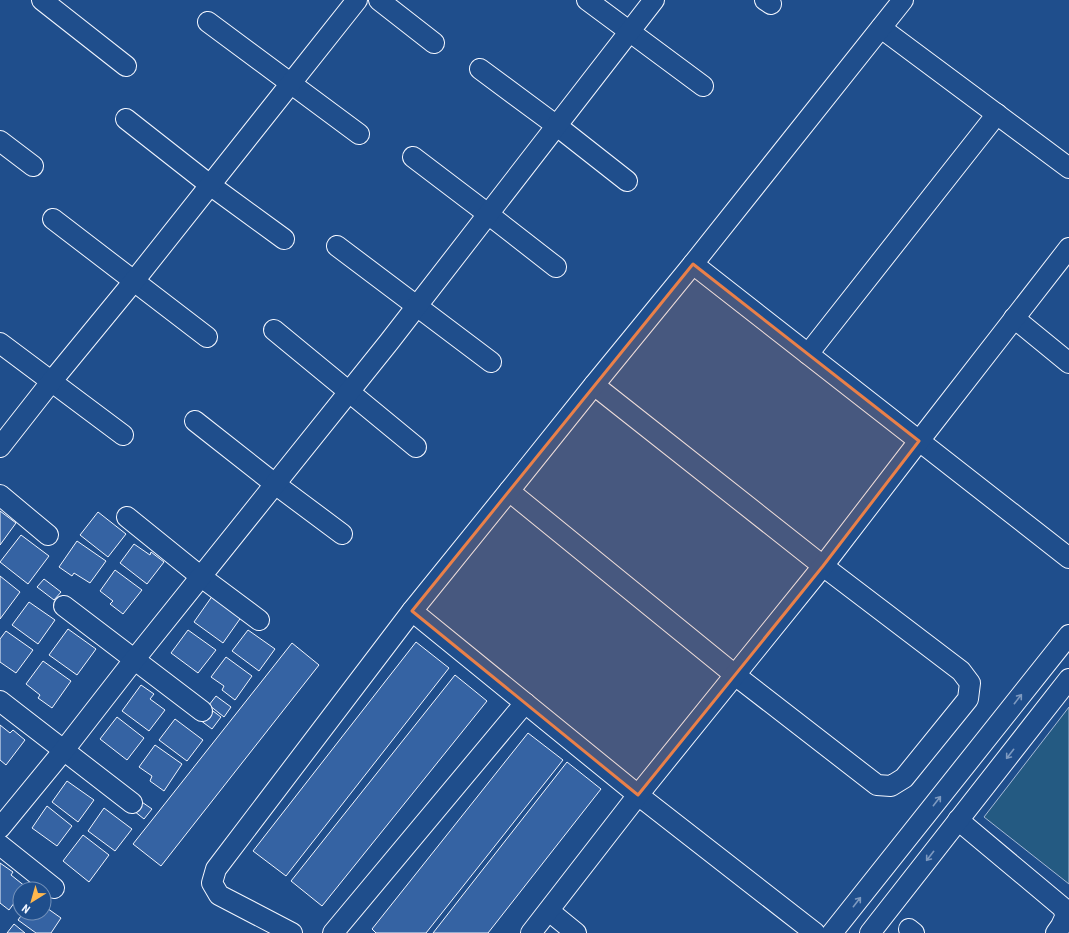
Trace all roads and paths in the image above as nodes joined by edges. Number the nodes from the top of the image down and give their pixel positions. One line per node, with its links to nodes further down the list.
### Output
1 (42, 0): 11 (street)
2 (357, 0): 13 (street)
3 (379, 0): 10 (street)
4 (587, 0): 9 (street)
5 (654, 0): 9 (street)
6 (903, 0): 8 (street)
7 (208, 22): 13 (street)
8 (881, 28): 15 (street); 30 (street)
9 (629, 32): 14 (street); 17 (street)
10 (434, 43)
11 (126, 66)
12 (480, 68): 17 (street)
13 (290, 83): 18 (street); 24 (street)
14 (703, 86)
15 (997, 114): 22 (street); 38 (street)
16 (126, 119): 24 (street)
17 (557, 126): 23 (street); 25 (street)
18 (359, 134)
19 (0, 141): 21 (street)
20 (413, 157): 25 (street)
21 (33, 166)
22 (1069, 168)
23 (626, 181)
24 (210, 185): 27 (street); 32 (street)
25 (488, 214): 31 (street); 33 (street)
26 (53, 218): 32 (street)
27 (284, 239)
28 (337, 246): 33 (street)
29 (1069, 248): 34 (street)
30 (693, 264): 38 (street); 42 (street)
31 (556, 267)
32 (134, 281): 36 (street); 41 (street)
33 (417, 306): 39 (street); 43 (street)
34 (1014, 318): 40 (street); 46 (street)
35 (274, 330): 43 (street)
36 (207, 337)
37 (0, 343): 41 (street)
38 (808, 354): 46 (street)
39 (491, 362)
40 (1069, 363)
41 (51, 382): 45 (street); 47 (street)
42 (594, 385): 50 (street); 56 (street)
43 (349, 392): 48 (street); 49 (street)
44 (195, 421): 49 (street)
45 (123, 435)
46 (919, 441): 55 (street); 56 (street)
47 (0, 447)
48 (416, 447)
49 (275, 484): 53 (street); 57 (street)
50 (509, 491): 59 (street); 63 (street)
51 (0, 496): 54 (street)
52 (127, 517): 57 (street)
53 (342, 534)
54 (48, 535)
55 (1069, 558)
56 (823, 566): 63 (street); 63 (street)
57 (200, 576): 60 (street); 62 (street)
58 (64, 606): 62 (street)
59 (412, 611): 66 (street); 76 (street)
60 (259, 620)
61 (1069, 635): 81 (street, one-way to 61)
62 (134, 660): 67 (street); 68 (street)
63 (735, 675): 69 (street)
64 (1069, 679): 71 (street, one-way to 71)
65 (0, 701): 68 (street)
66 (525, 703): 69 (street); 77 (street)
67 (202, 712)
68 (64, 750): 70 (street); 72 (street)
69 (638, 795): 75 (street); 80 (street)
70 (132, 803)
71 (958, 820): 82 (street, one-way to 82); 83 (street)
72 (0, 828)
73 (0, 845): 74 (street)
74 (54, 888)
75 (549, 911): 78 (street); 79 (street)
76 (292, 933)
77 (334, 933)
78 (531, 933)
79 (576, 933)
80 (815, 933)
81 (832, 933)
82 (870, 933)
83 (1056, 933)

